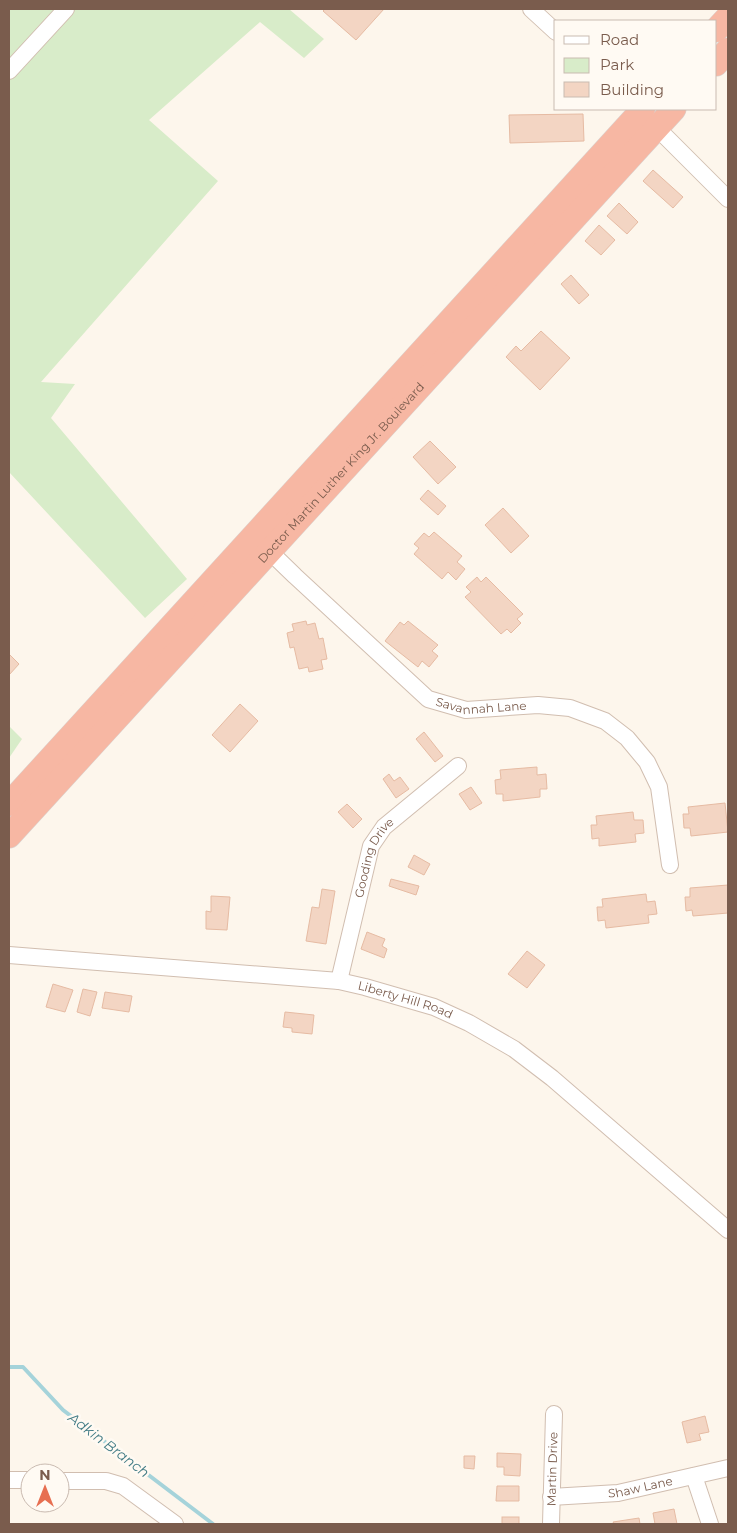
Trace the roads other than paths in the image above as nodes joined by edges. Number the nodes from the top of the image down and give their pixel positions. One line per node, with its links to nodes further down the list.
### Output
1 (66, 9): 8 (street)
2 (531, 9): 5 (street)
3 (728, 16): 4 (highway)
4 (717, 29)
5 (554, 30)
6 (728, 50): 7 (highway)
7 (717, 63)
8 (9, 71)
9 (668, 110): 10 (highway, Doctor Martin Luther King Jr. Boulevard)
10 (645, 114): 11 (street); 12 (highway, Doctor Martin Luther King Jr. Boulevard)
11 (728, 198)
12 (262, 544): 14 (highway, Doctor Martin Luther King Jr. Boulevard); 15 (highway, Doctor Martin Luther King Jr. Boulevard); 16 (street, Savannah Lane)
13 (458, 766): 18 (street, Gooding Drive)
14 (9, 804)
15 (9, 836)
16 (670, 865)
17 (9, 955): 18 (street, Liberty Hill Road)
18 (339, 982): 19 (street, Liberty Hill Road)
19 (728, 1230)
20 (554, 1414): 24 (street, Martin Drive)
21 (728, 1468): 22 (street, Shaw Lane)
22 (694, 1476): 24 (street, Shaw Lane); 27 (street)
23 (70, 1481): 25 (street)
24 (551, 1497): 26 (street, Martin Drive)
25 (175, 1524)
26 (551, 1524)
27 (710, 1524)

